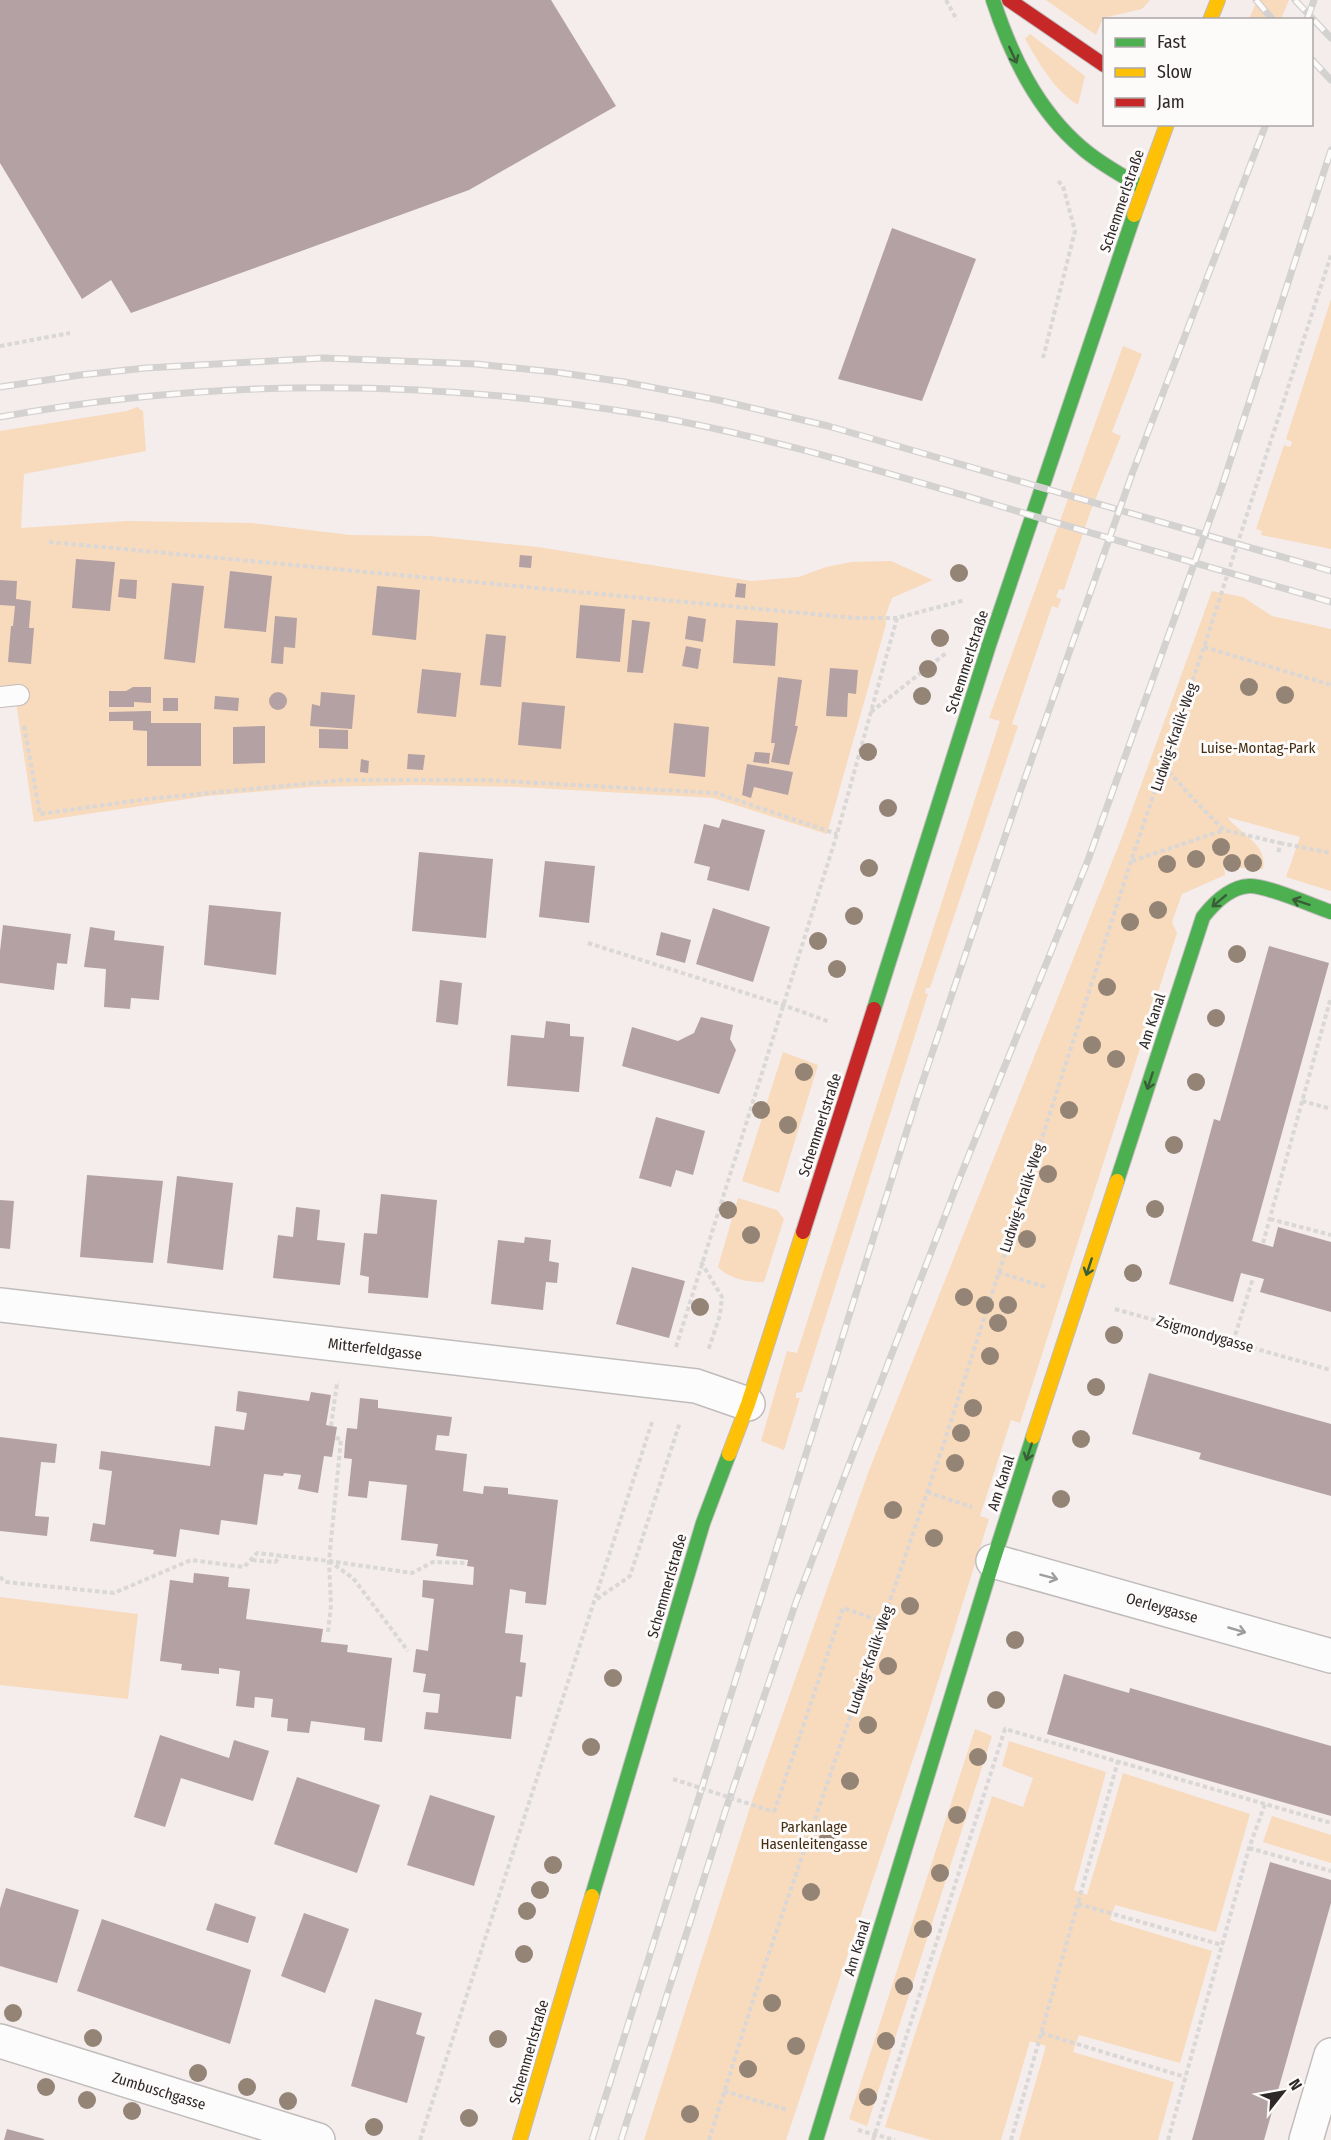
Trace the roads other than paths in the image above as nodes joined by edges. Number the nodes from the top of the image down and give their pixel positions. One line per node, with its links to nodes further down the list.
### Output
1 (993, 0): 7 (main road, one-way to 7)
2 (1009, 0): 5 (main road)
3 (1218, 0): 4 (main road)
4 (1211, 18)
5 (1103, 63)
6 (1166, 126): 7 (main road, Schemmerlstraße)
7 (1143, 188): 10 (main road, Schemmerlstraße)
8 (1331, 912): 11 (main road, Am Kanal, one-way to 11)
9 (0, 1305): 10 (street, Mitterfeldgasse)
10 (748, 1404): 16 (main road, Schemmerlstraße)
11 (993, 1561): 12 (street, Oerleygasse, one-way to 12); 17 (main road, Am Kanal)
12 (1331, 1656)
13 (0, 2041): 15 (street, Zumbuschgasse)
14 (1331, 2055): 18 (street)
15 (318, 2140)
16 (520, 2140)
17 (816, 2140)
18 (1306, 2140)

